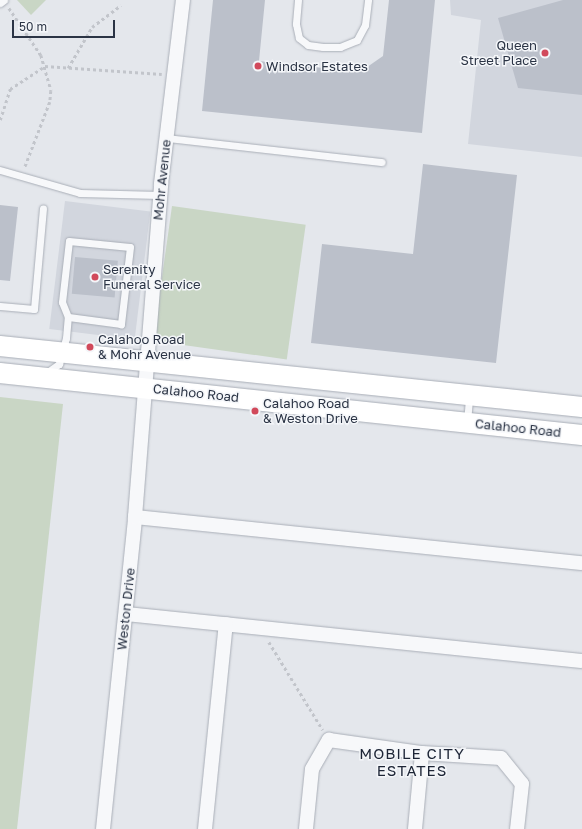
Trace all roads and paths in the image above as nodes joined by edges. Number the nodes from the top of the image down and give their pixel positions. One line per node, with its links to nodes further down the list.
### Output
1 (183, 0): 8 (street, Mohr Avenue)
2 (298, 0): 3 (lane)
3 (368, 0)
4 (3, 1): 6 (path)
5 (121, 5): 7 (path)
6 (45, 66): 7 (path); 9 (path); 13 (path)
7 (68, 68): 8 (path)
8 (174, 74): 10 (street, Mohr Avenue)
9 (0, 120)
10 (167, 138): 11 (lane); 14 (street, Mohr Avenue)
11 (382, 162)
12 (0, 170): 13 (lane)
13 (21, 176): 14 (lane)
14 (160, 195): 20 (street, Mohr Avenue)
15 (43, 208): 16 (lane)
16 (0, 306)
17 (68, 317): 17 (lane); 19 (lane)
18 (0, 346): 19 (main road, Calahoo Road)
19 (63, 352): 20 (main road, Calahoo Road); 22 (lane)
20 (145, 361): 23 (street, Mohr Avenue); 24 (main road, Calahoo Road)
21 (0, 373): 22 (main road, Calahoo Road)
22 (27, 376): 23 (main road, Calahoo Road)
23 (144, 388): 26 (main road, Calahoo Road); 28 (street, Weston Drive)
24 (469, 395): 25 (main road, Calahoo Road); 26 (lane)
25 (582, 407)
26 (467, 422): 27 (main road, Calahoo Road)
27 (582, 435)
28 (135, 517): 29 (street); 30 (street, Weston Drive)
29 (582, 563)
30 (126, 614): 31 (street); 36 (street, Weston Drive)
31 (226, 624): 32 (street); 37 (street)
32 (260, 628): 33 (street); 34 (path)
33 (582, 661)
34 (329, 740): 35 (street); 38 (street)
35 (422, 753): 39 (street); 40 (street)
36 (103, 829)
37 (205, 829)
38 (306, 829)
39 (415, 829)
40 (517, 829)

